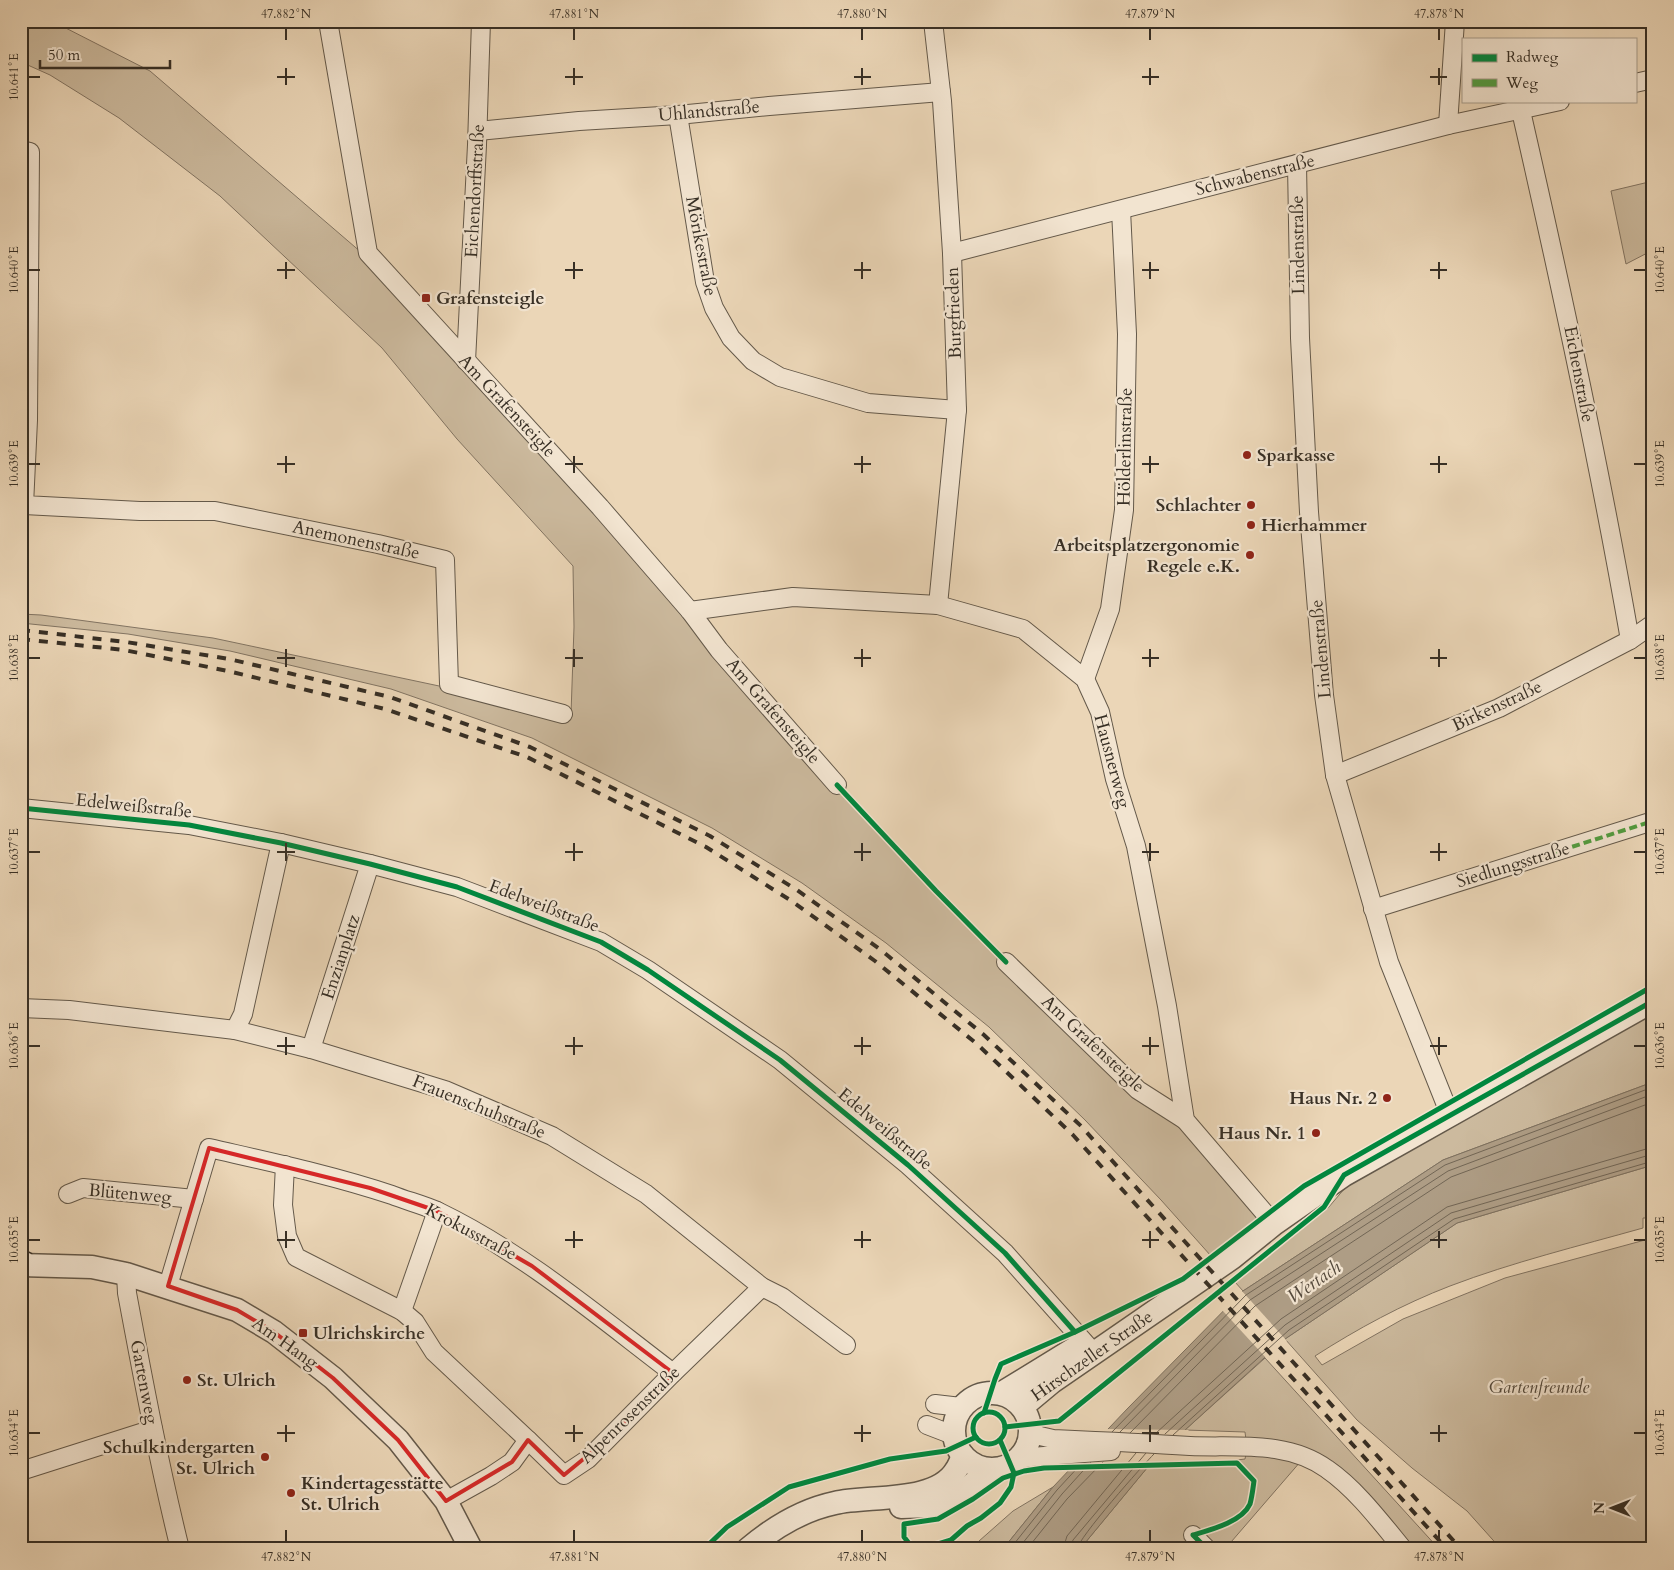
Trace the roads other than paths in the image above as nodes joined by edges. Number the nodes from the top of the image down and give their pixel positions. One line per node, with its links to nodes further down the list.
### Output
1 (328, 21): 17 (street, Am Grafensteigle)
2 (481, 21): 12 (street, Eichendorffstraße)
3 (933, 21): 7 (street, Burgfrieden)
4 (1455, 21): 11 (street)
5 (1653, 79): 6 (street)
6 (1636, 83)
7 (941, 92): 10 (street, Uhlandstraße); 16 (street, Burgfrieden)
8 (1556, 102): 9 (street, Schwabenstraße)
9 (1521, 110): 11 (street, Schwabenstraße); 23 (street, Eichenstraße)
10 (678, 115): 12 (street, Uhlandstraße); 18 (street, Mörikestraße)
11 (1448, 126): 14 (street, Schwabenstraße)
12 (478, 132): 17 (street, Eichendorffstraße)
13 (21, 150): 19 (street)
14 (1297, 164): 15 (street, Schwabenstraße); 26 (street, Lindenstraße)
15 (1121, 210): 16 (street, Schwabenstraße); 24 (street, Hölderlinstraße)
16 (952, 253): 18 (street, Burgfrieden)
17 (466, 361): 21 (street, Am Grafensteigle)
18 (957, 410): 20 (street, Burgfrieden)
19 (24, 420): 25 (street, Anemonenstraße)
20 (938, 605): 21 (street, Hausnerweg); 24 (street, Hausnerweg)
21 (690, 611): 27 (street, Am Grafensteigle)
22 (1653, 624): 23 (street, Birkenstraße)
23 (1630, 640): 26 (street, Birkenstraße)
24 (1085, 680): 39 (street, Hausnerweg)
25 (563, 714)
26 (1335, 775): 32 (street, Lindenstraße)
27 (837, 784)
28 (21, 808): 30 (street, Edelweißstraße)
29 (1653, 821): 32 (street, Siedlungsstraße)
30 (281, 843): 31 (street, Edelweißstraße); 36 (street)
31 (370, 864): 37 (street, Enzianplatz); 52 (street, Edelweißstraße)
32 (1373, 909): 38 (street, Lindenstraße)
33 (1006, 962): 39 (street, Am Grafensteigle)
34 (1653, 1001): 38 (street, Hirschzeller Straße)
35 (21, 1008): 36 (street, Frauenschuhstraße)
36 (235, 1030): 37 (street, Frauenschuhstraße)
37 (311, 1049): 49 (street, Frauenschuhstraße)
38 (1450, 1115): 45 (street, Hirschzeller Straße)
39 (1185, 1120): 45 (street)
40 (208, 1148): 41 (street, Krokusstraße); 43 (street, Blütenweg)
41 (285, 1165): 44 (street, Krokusstraße); 50 (street)
42 (68, 1194): 43 (street, Blütenweg)
43 (194, 1199): 48 (street, Blütenweg)
44 (437, 1211): 50 (street); 53 (street, Krokusstraße)
45 (1274, 1224): 52 (street, Hirschzeller Straße)
46 (22, 1264): 47 (street, Am Hang)
47 (126, 1274): 48 (street, Am Hang); 60 (street, Gartenweg)
48 (168, 1286): 70 (street, Am Hang)
49 (762, 1287): 51 (street, Frauenschuhstraße); 53 (street, Alpenrosenstraße)
50 (402, 1311): 63 (street)
51 (846, 1345)
52 (1089, 1347): 54 (street, Hirschzeller Straße)
53 (673, 1373): 63 (street, Alpenrosenstraße)
54 (1046, 1376): 55 (street, Hirschzeller Straße); 58 (street, Hirschzeller Straße)
55 (1002, 1393): 57 (street); 58 (street)
56 (935, 1404): 57 (street)
57 (961, 1407): 62 (street)
58 (1022, 1407): 61 (street)
59 (928, 1425): 62 (street)
60 (153, 1429): 68 (street); 72 (street, Gartenweg)
61 (1030, 1431): 64 (street); 66 (street)
62 (953, 1435): 65 (street)
63 (528, 1440): 70 (street)
64 (1197, 1446): 66 (street); 76 (street)
65 (963, 1456): 67 (street); 69 (street)
66 (1018, 1459): 67 (street)
67 (996, 1469): 69 (street)
68 (21, 1471)
69 (940, 1495): 74 (street)
70 (446, 1501): 73 (street, Am Hang)
71 (1192, 1535): 75 (street)
72 (180, 1549)
73 (471, 1549)
74 (748, 1549)
75 (1207, 1549)
76 (1403, 1549)

